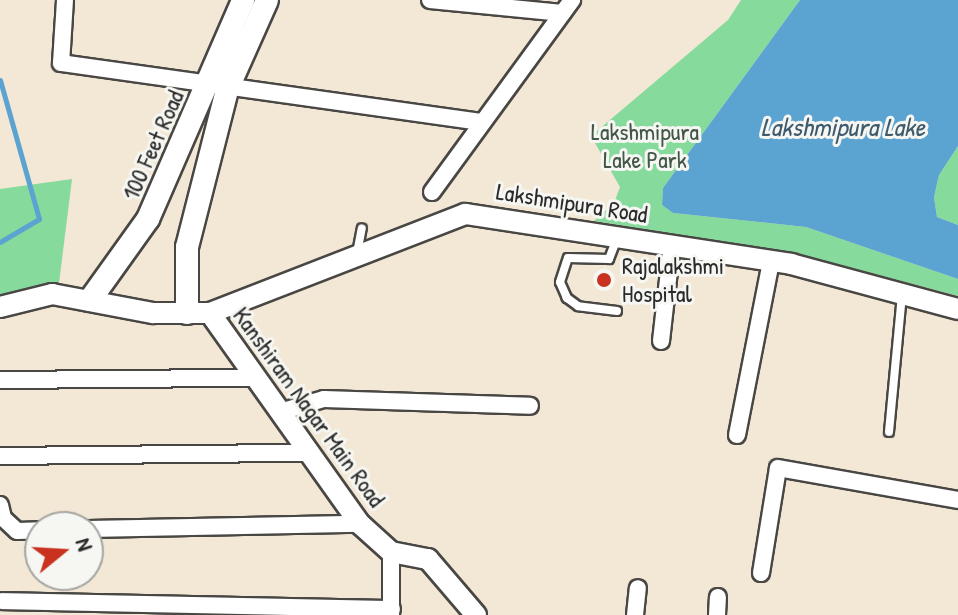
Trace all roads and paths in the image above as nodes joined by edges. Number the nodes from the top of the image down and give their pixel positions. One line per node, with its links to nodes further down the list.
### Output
1 (65, 0): 6 (street)
2 (243, 0): 6 (main road, 100 Feet Road)
3 (267, 0): 6 (main road, 100 Feet Road)
4 (430, 0): 5 (street)
5 (567, 7): 7 (street)
6 (218, 88): 7 (street); 15 (main road, 100 Feet Road); 19 (main road, 100 Feet Road)
7 (482, 122): 8 (street)
8 (432, 192)
9 (362, 228): 12 (lane)
10 (618, 237): 11 (street, Lakshmipura Road); 12 (street, Lakshmipura Road); 18 (lane)
11 (672, 245): 13 (street, Lakshmipura Road); 20 (street)
12 (355, 257): 19 (street, Lakshmipura Road)
13 (771, 261): 14 (street, Lakshmipura Road); 26 (street)
14 (902, 295): 17 (street, Lakshmipura Road); 25 (lane)
15 (90, 300): 16 (street, Lakshmipura Road); 19 (street, Lakshmipura Road)
16 (0, 307)
17 (958, 309)
18 (617, 311)
19 (198, 313): 21 (street, Kanshiram Nagar Main Road)
20 (661, 341)
21 (254, 378): 22 (street); 24 (street, Kanshiram Nagar Main Road)
22 (0, 380)
23 (530, 406): 24 (street)
24 (280, 412): 27 (street, Kanshiram Nagar Main Road)
25 (889, 432)
26 (737, 435)
27 (307, 453): 28 (street); 31 (street, Kanshiram Nagar Main Road)
28 (0, 456)
29 (958, 500): 35 (street)
30 (0, 505): 33 (street)
31 (360, 524): 32 (street); 34 (street, Kanshiram Nagar Main Road)
32 (104, 529)
33 (24, 531)
34 (391, 552): 39 (street); 40 (street, Kanshiram Nagar Main Road)
35 (761, 573)
36 (638, 588): 41 (street)
37 (718, 597): 42 (street)
38 (2, 601): 39 (street)
39 (392, 612)
40 (476, 615)
41 (635, 615)
42 (717, 615)

